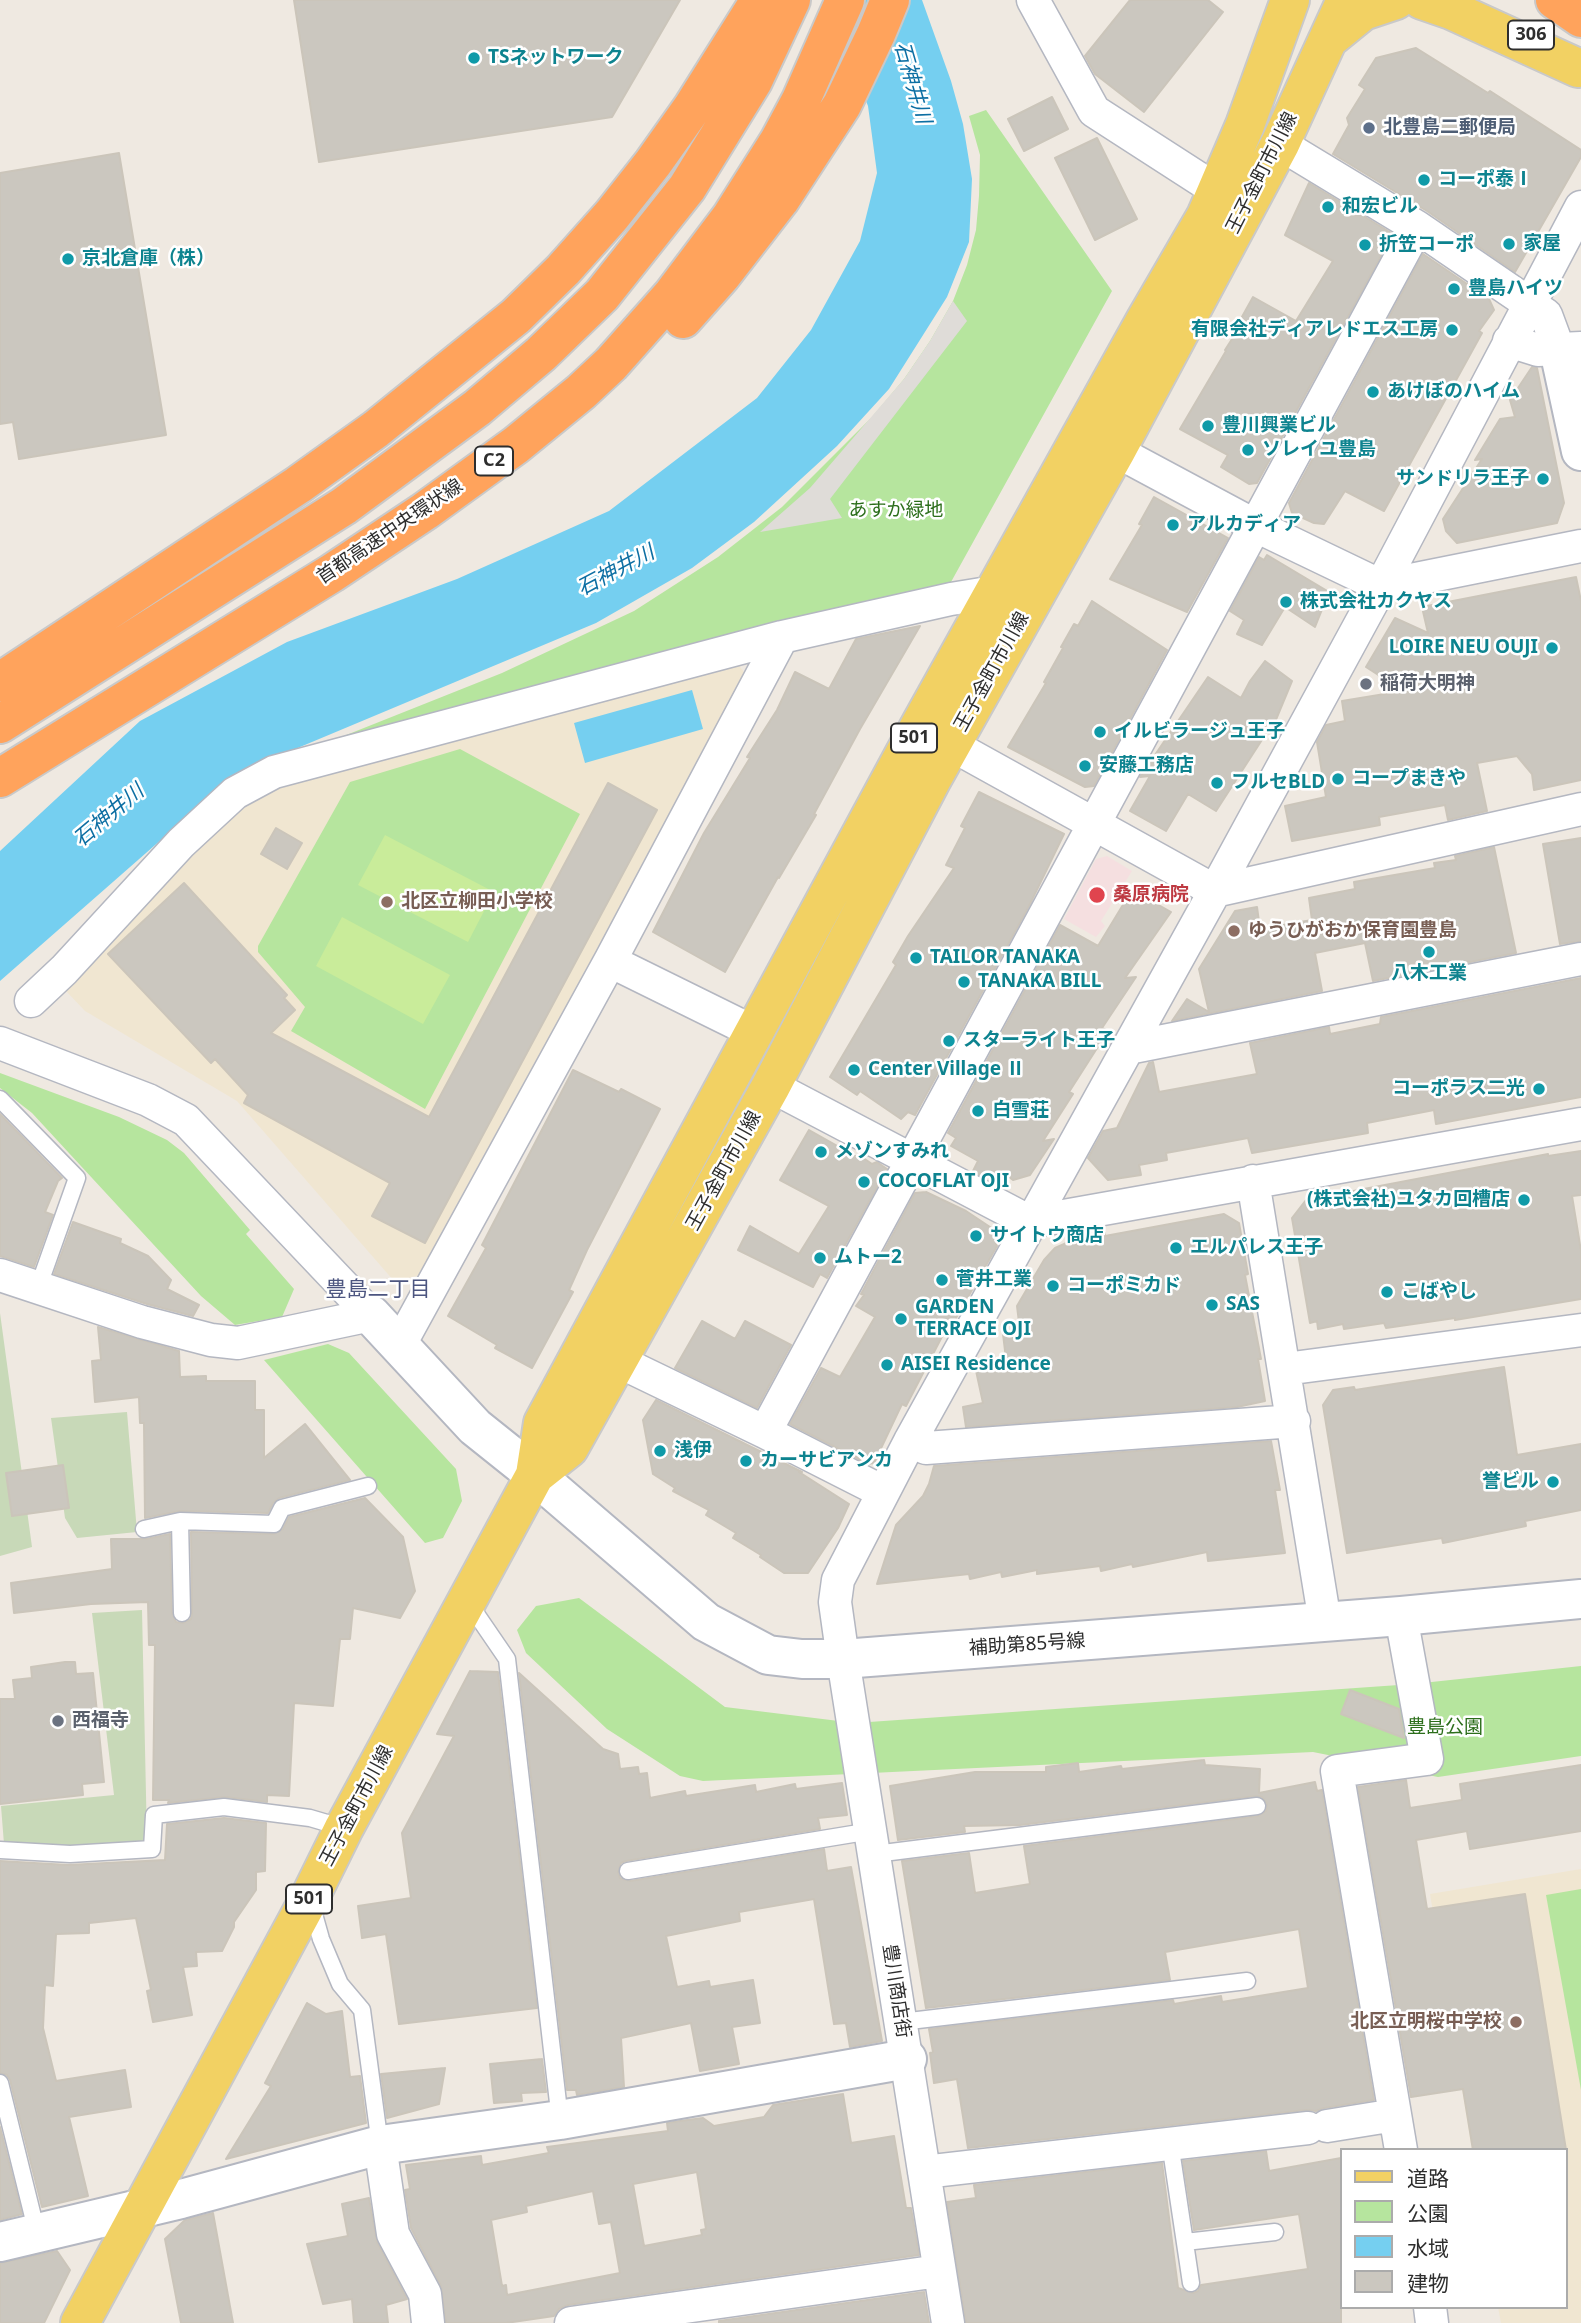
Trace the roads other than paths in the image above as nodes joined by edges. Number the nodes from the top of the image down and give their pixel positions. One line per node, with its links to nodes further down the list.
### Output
1 (760, 0): 30 (highway)
2 (791, 0): 31 (highway)
3 (845, 0): 26 (highway, 首都高速中央環状線 / C2)
4 (890, 0): 26 (highway, C2)
5 (1033, 0): 16 (street)
6 (1290, 0): 16 (main road, 王子金町市川線 / 501)
7 (1346, 0): 13 (main road, 王子金町市川線 / 501)
8 (1396, 0): 13 (main road)
9 (1422, 0): 14 (main road)
10 (1480, 0): 14 (main road, 306)
11 (1555, 0): 12 (highway)
12 (1581, 18)
13 (1327, 41): 15 (main road, 王子金町市川線 / 501)
14 (1579, 69)
15 (1280, 144): 18 (street); 22 (main road, 王子金町市川線 / 501)
16 (1218, 191): 28 (main road, 王子金町市川線 / 501)
17 (1581, 207): 19 (street, 豊川商店街)
18 (1417, 227): 19 (street); 24 (street)
19 (1528, 304): 20 (street, 豊川商店街); 21 (street)
20 (1509, 341): 21 (street); 27 (street, 豊川商店街)
21 (1570, 349): 23 (street)
22 (1116, 451): 24 (street); 32 (main road, 王子金町市川線 / 501)
23 (1581, 451)
24 (1254, 525): 27 (street); 35 (street)
25 (1581, 546): 27 (street)
26 (331, 573): 33 (highway, 首都高速中央環状線 / C2)
27 (1381, 586): 36 (street, 豊川商店街)
28 (994, 592): 29 (street); 32 (main road, 王子金町市川線 / 501)
29 (782, 637): 38 (street); 39 (street)
30 (0, 682)
31 (0, 724)
32 (935, 736): 35 (street); 40 (main road, 王子金町市川線 / 501); 43 (main road, 王子金町市川線 / 501)
33 (0, 778)
34 (1581, 809): 36 (street)
35 (1094, 823): 36 (street); 46 (street)
36 (1215, 891): 42 (street, 豊川商店街)
37 (1581, 959): 42 (street)
38 (610, 961): 40 (street); 53 (street)
39 (31, 1001)
40 (756, 1033): 59 (main road, 王子金町市川線 / 501)
41 (0, 1043): 51 (street)
42 (1128, 1048): 48 (street, 豊川商店街)
43 (771, 1086): 46 (street); 54 (main road, 王子金町市川線 / 501)
44 (0, 1099): 50 (lane)
45 (1581, 1124): 47 (street)
46 (914, 1159): 48 (street); 57 (street)
47 (1253, 1181): 48 (street); 55 (street)
48 (1030, 1222): 58 (street, 豊川商店街)
49 (0, 1275): 50 (street)
50 (38, 1287): 51 (street)
51 (371, 1315): 53 (street, 補助第85号線)
52 (1581, 1330): 55 (street)
53 (398, 1346): 59 (street, 補助第85号線)
54 (618, 1361): 57 (street); 59 (main road, 王子金町市川線 / 501)
55 (1285, 1369): 56 (street)
56 (1294, 1421): 58 (street); 68 (street)
57 (765, 1432): 61 (street)
58 (910, 1441): 61 (street, 豊川商店街)
59 (535, 1475): 65 (main road, 王子金町市川線 / 501); 69 (street, 補助第85号線)
60 (368, 1486): 62 (lane)
61 (883, 1492): 69 (street, 豊川商店街)
62 (180, 1521): 63 (lane); 66 (lane)
63 (144, 1529)
64 (1581, 1599): 67 (street, 補助第85号線)
65 (467, 1600): 71 (main road, 王子金町市川線 / 501); 81 (lane)
66 (182, 1613)
67 (1401, 1616): 68 (street, 補助第85号線); 80 (street)
68 (1325, 1622): 69 (street, 補助第85号線)
69 (843, 1659): 72 (street, 豊川商店街)
70 (1257, 1806): 72 (lane)
71 (344, 1828): 73 (lane); 75 (main road, 王子金町市川線 / 501)
72 (873, 1842): 74 (lane); 77 (street, 豊川商店街)
73 (0, 1850)
74 (628, 1871)
75 (309, 1899): 83 (lane); 86 (main road, 王子金町市川線 / 501)
76 (1247, 1981): 77 (lane)
77 (901, 2022): 78 (street, 豊川商店街)
78 (907, 2060): 81 (street); 85 (street, 豊川商店街)
79 (0, 2083): 88 (lane)
80 (1395, 2115): 82 (street); 84 (street)
81 (560, 2120): 83 (street)
82 (1170, 2143): 85 (street); 90 (lane)
83 (380, 2146): 86 (street); 94 (street)
84 (1401, 2148)
85 (924, 2172): 91 (street, 豊川商店街)
86 (142, 2208): 88 (street); 93 (main road, 王子金町市川線 / 501)
87 (1275, 2232): 90 (lane)
88 (37, 2233): 89 (street)
89 (0, 2242)
90 (1185, 2242): 92 (lane)
91 (939, 2272): 95 (street); 96 (street, 豊川商店街)
92 (1191, 2283)
93 (80, 2323)
94 (428, 2323)
95 (571, 2323)
96 (948, 2323)

